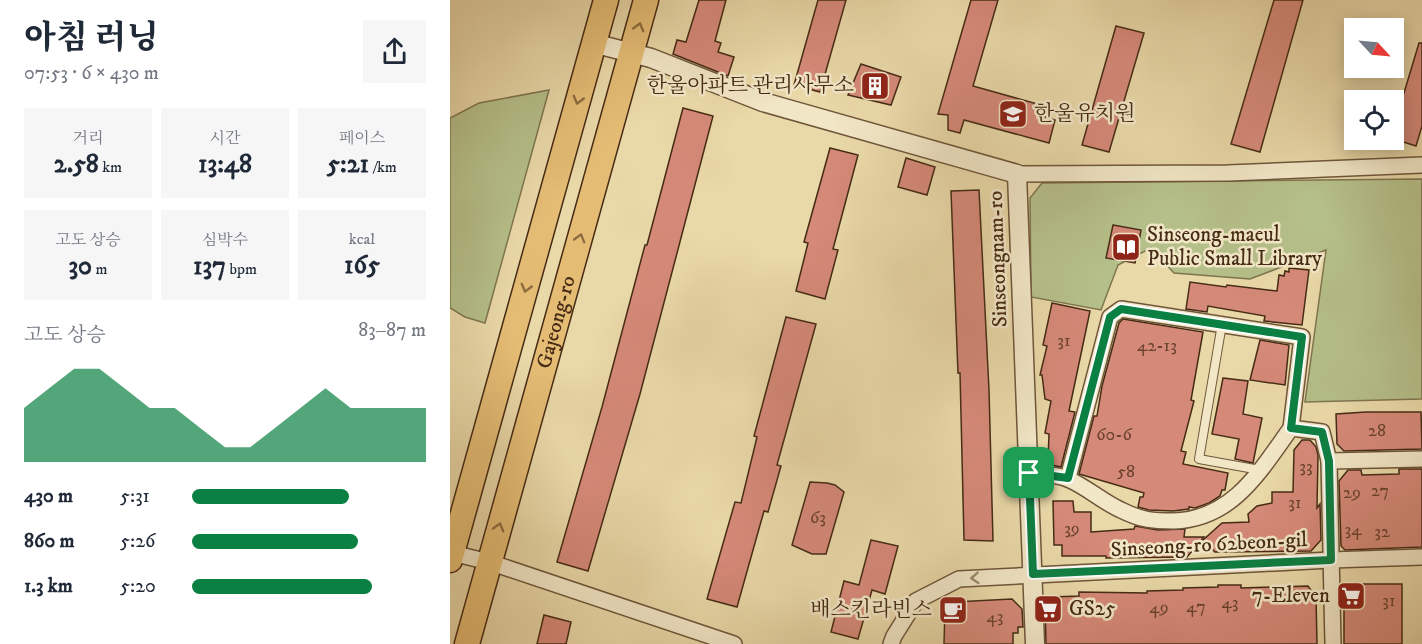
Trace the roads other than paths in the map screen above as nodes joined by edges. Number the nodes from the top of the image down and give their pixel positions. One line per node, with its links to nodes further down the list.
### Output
1 (606, 0): 3 (main road, Gajeong-ro)
2 (646, 0): 4 (main road, Gajeong-ro, one-way to 2)
3 (593, 43): 4 (street); 14 (main road, Gajeong-ro, one-way to 14)
4 (632, 54): 6 (street); 17 (main road, Gajeong-ro, one-way to 4)
5 (1422, 165): 6 (street, Sinseongnam-ro)
6 (1017, 174): 12 (street, Sinseongnam-ro)
7 (1222, 324): 8 (street); 11 (lane); 13 (street)
8 (1291, 428): 10 (street); 11 (street)
9 (1422, 459): 10 (street)
10 (1329, 461): 16 (street)
11 (1261, 471): 13 (street)
12 (1029, 473): 13 (street); 18 (street, Sinseongnam-ro)
13 (1068, 478)
14 (451, 556): 17 (street)
15 (1422, 558): 16 (street, Sinseong-ro 62beon-gil)
16 (1331, 560): 18 (street, Sinseong-ro 62beon-gil); 23 (street)
17 (489, 562): 19 (main road, Gajeong-ro); 20 (street)
18 (1033, 574): 21 (street, one-way to 21); 22 (street, Sinseongnam-ro)
19 (467, 644)
20 (734, 644)
21 (891, 644)
22 (1035, 644)
23 (1333, 644)

